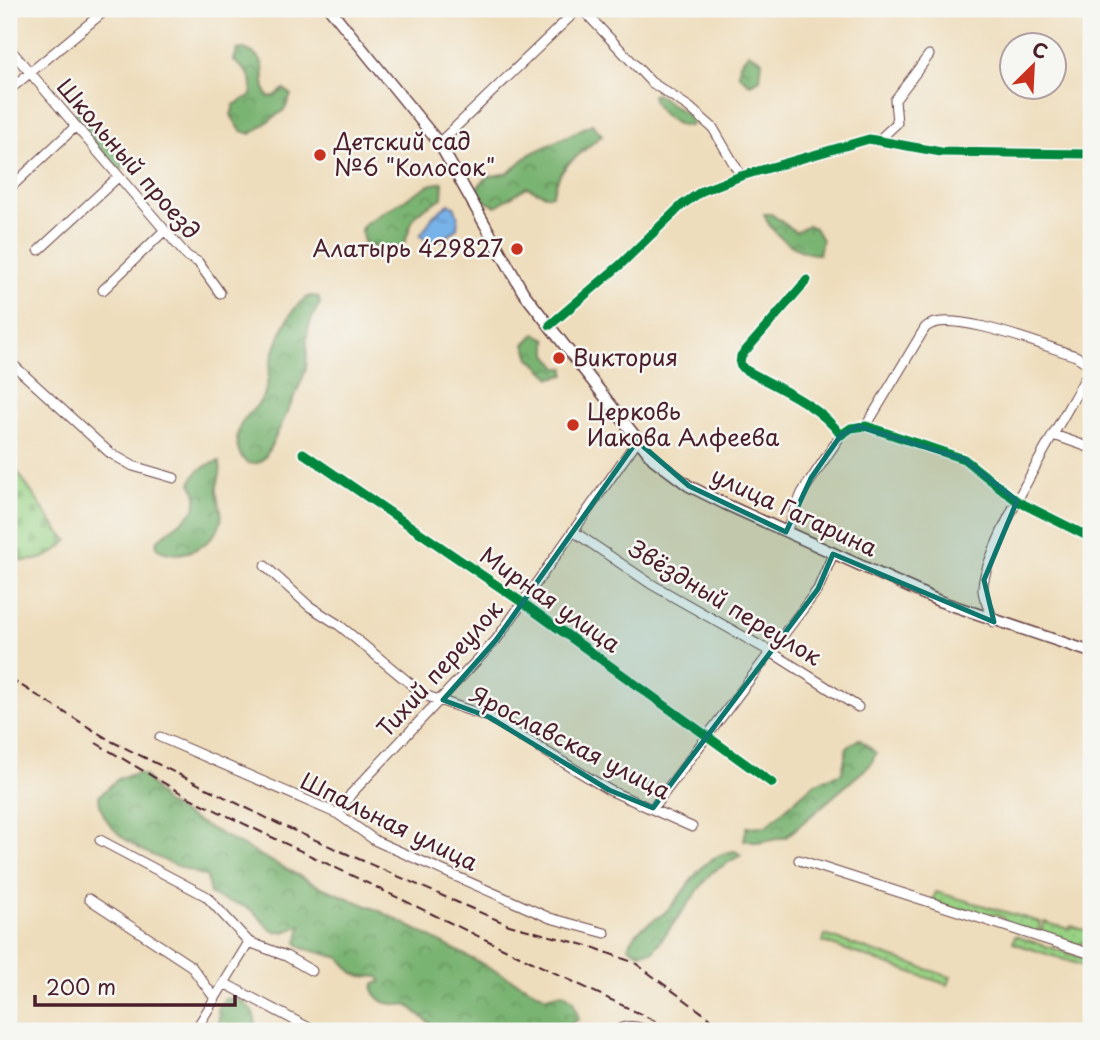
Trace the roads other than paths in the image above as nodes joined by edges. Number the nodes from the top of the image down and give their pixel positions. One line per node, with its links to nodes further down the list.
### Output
1 (107, 9): 6 (street)
2 (330, 9): 10 (main road, улица Гагарина)
3 (580, 9): 10 (street); 12 (street)
4 (9, 48): 6 (street, Школьный проезд)
5 (929, 55): 9 (street)
6 (30, 73): 7 (street); 8 (street, Школьный проезд)
7 (9, 90)
8 (74, 128): 13 (street, Школьный проезд); 14 (street)
9 (880, 139): 11 (street); 12 (street)
10 (439, 143): 20 (main road, улица Гагарина)
11 (1091, 154)
12 (741, 176): 20 (street)
13 (117, 178): 15 (street, Школьный проезд); 16 (street)
14 (10, 188)
15 (164, 231): 18 (street); 19 (street, Школьный проезд)
16 (39, 250)
17 (807, 279): 24 (street)
18 (103, 290)
19 (220, 293)
20 (550, 325): 26 (main road, улица Гагарина)
21 (9, 361): 29 (street)
22 (1091, 367): 23 (street); 25 (street)
23 (866, 426): 24 (street); 30 (street)
24 (841, 435): 32 (street)
25 (1054, 435): 27 (street); 30 (street)
26 (637, 441): 31 (street, Тихий переулок); 32 (main road, улица Гагарина)
27 (1091, 449)
28 (303, 453): 36 (street, Мирная улица)
29 (174, 478)
30 (1017, 501): 33 (street); 37 (street)
31 (573, 531): 36 (street, Тихий переулок); 38 (street, Звёздный переулок)
32 (786, 532): 34 (main road, улица Гагарина)
33 (1091, 538)
34 (833, 554): 37 (main road, улица Гагарина); 38 (street)
35 (265, 566): 40 (street, Ярославская улица)
36 (523, 603): 40 (street, Тихий переулок); 43 (street, Мирная улица)
37 (994, 622): 39 (main road, улица Гагарина)
38 (771, 652): 41 (street, Звёздный переулок); 43 (street)
39 (1091, 652)
40 (443, 700): 45 (street, Ярославская улица); 46 (street, Тихий переулок)
41 (858, 707)
42 (160, 737): 46 (street, Шпальная улица)
43 (707, 737): 44 (street, Мирная улица); 45 (street)
44 (772, 783)
45 (653, 808): 47 (street, Ярославская улица)
46 (338, 814): 51 (street, Шпальная улица)
47 (692, 827)
48 (100, 840): 52 (street)
49 (799, 860): 53 (street)
50 (89, 899): 56 (street)
51 (605, 933)
52 (248, 942): 54 (street); 55 (street)
53 (1091, 943)
54 (312, 971)
55 (224, 982): 56 (street); 59 (street)
56 (214, 997): 58 (street)
57 (619, 1029): 60 (street)
58 (195, 1031)
59 (315, 1031)
60 (649, 1031)

